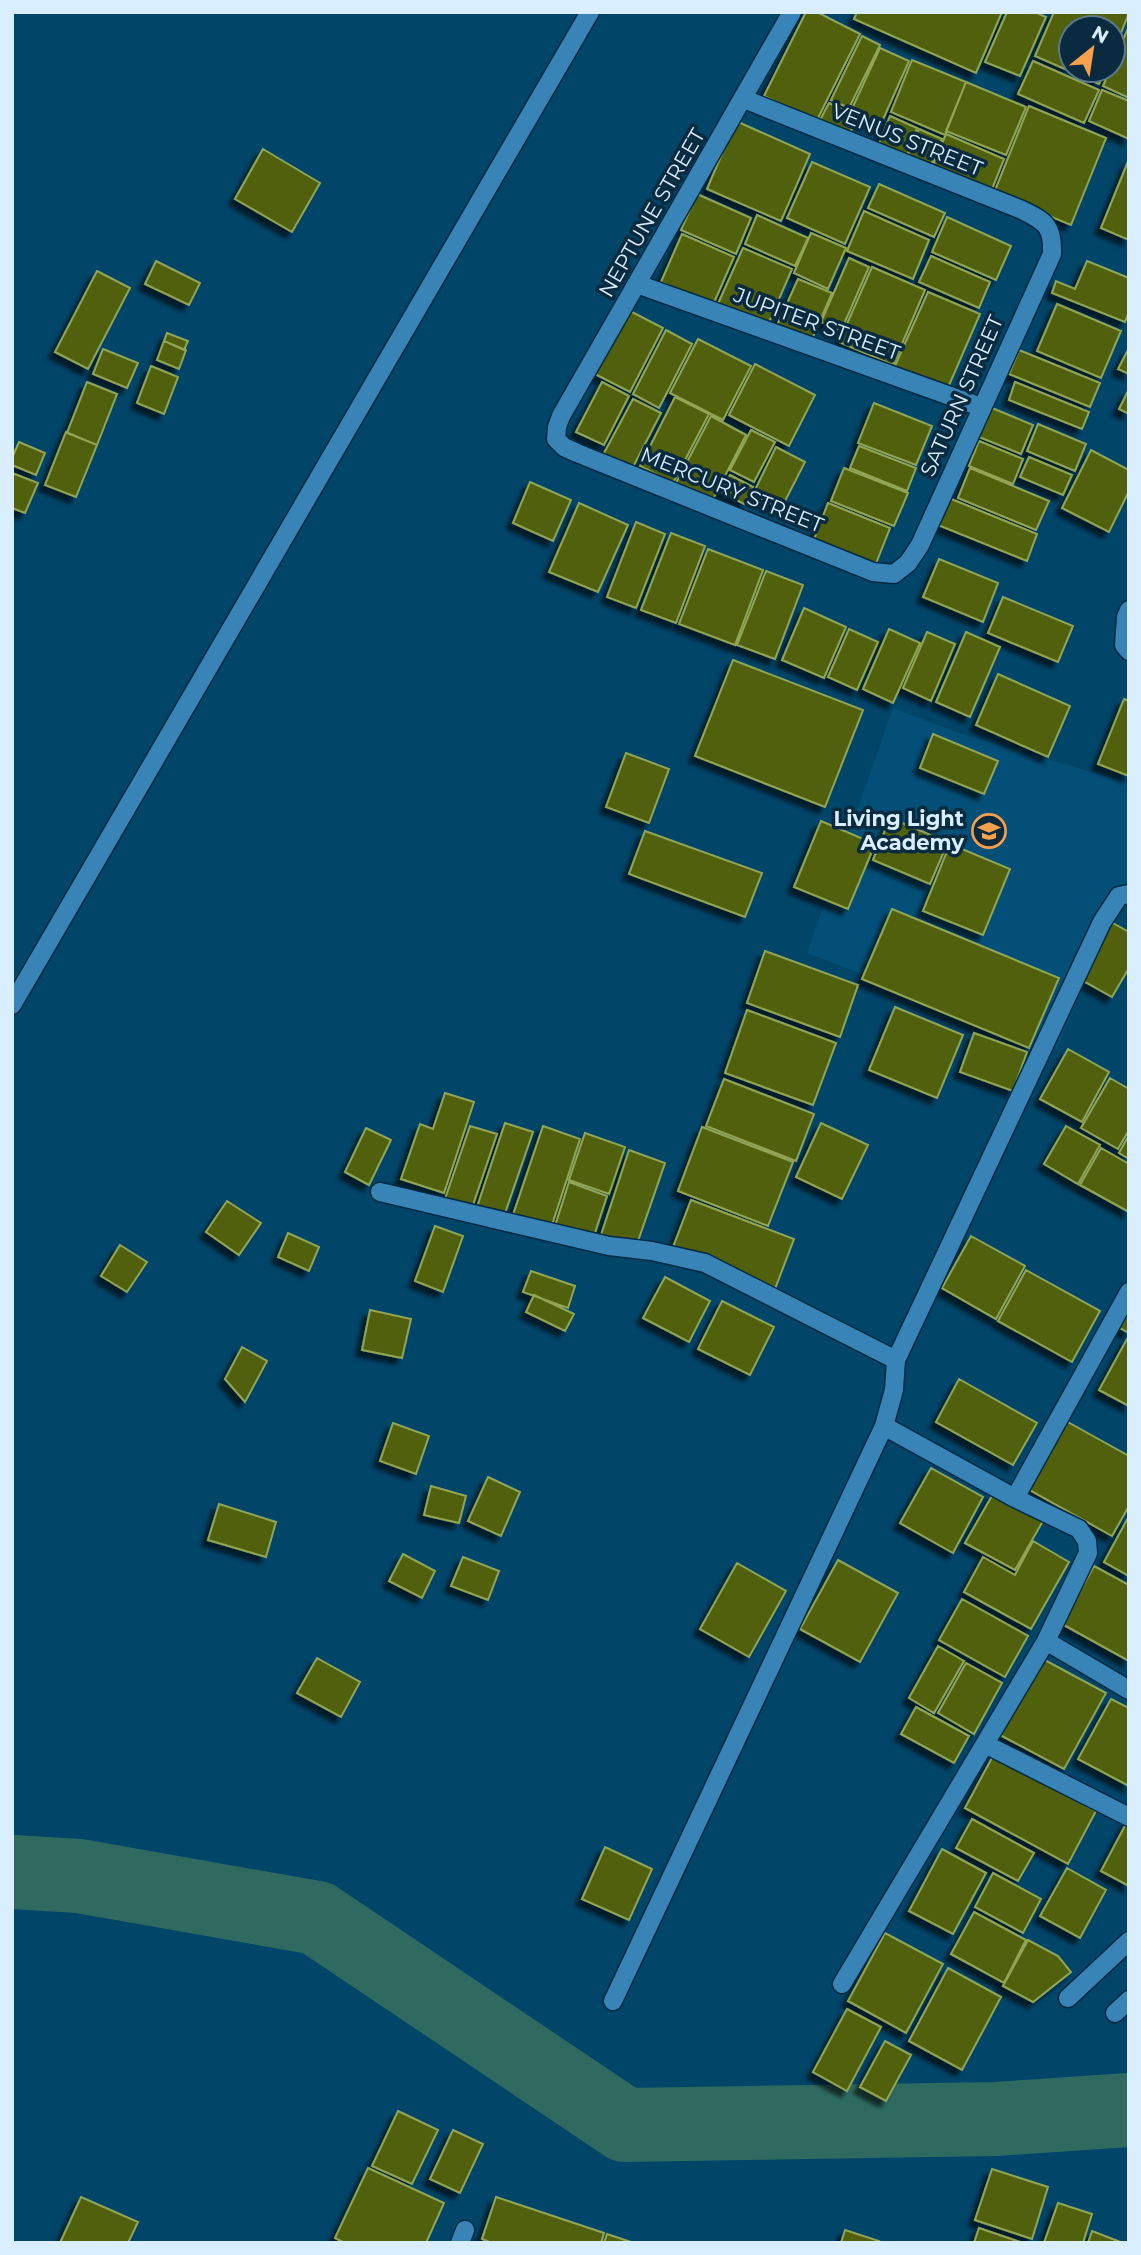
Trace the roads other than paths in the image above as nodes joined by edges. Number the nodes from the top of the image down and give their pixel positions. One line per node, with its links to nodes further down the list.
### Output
1 (590, 12): 12 (street)
2 (792, 12): 3 (street, NEPTUNE STREET)
3 (744, 99): 4 (street, VENUS STREET); 5 (street, NEPTUNE STREET)
4 (1050, 228): 6 (street, SATURN STREET)
5 (637, 284): 6 (street, JUPITER STREET); 7 (street, NEPTUNE STREET)
6 (981, 407): 8 (street, SATURN STREET)
7 (556, 439): 8 (street, MERCURY STREET)
8 (894, 574)
9 (1129, 610): 10 (street)
10 (1129, 651)
11 (1129, 894): 15 (street)
12 (12, 1005)
13 (380, 1192): 15 (street)
14 (1129, 1292): 17 (street)
15 (896, 1360): 16 (street)
16 (884, 1426): 17 (street); 26 (street)
17 (1015, 1499): 18 (street)
18 (1046, 1641): 19 (street); 20 (street)
19 (1129, 1690)
20 (985, 1744): 21 (street); 23 (street)
21 (1129, 1817)
22 (1129, 1941): 24 (street)
23 (842, 1984)
24 (1068, 1998)
25 (1129, 2000): 27 (street)
26 (612, 2001)
27 (1115, 2013)

